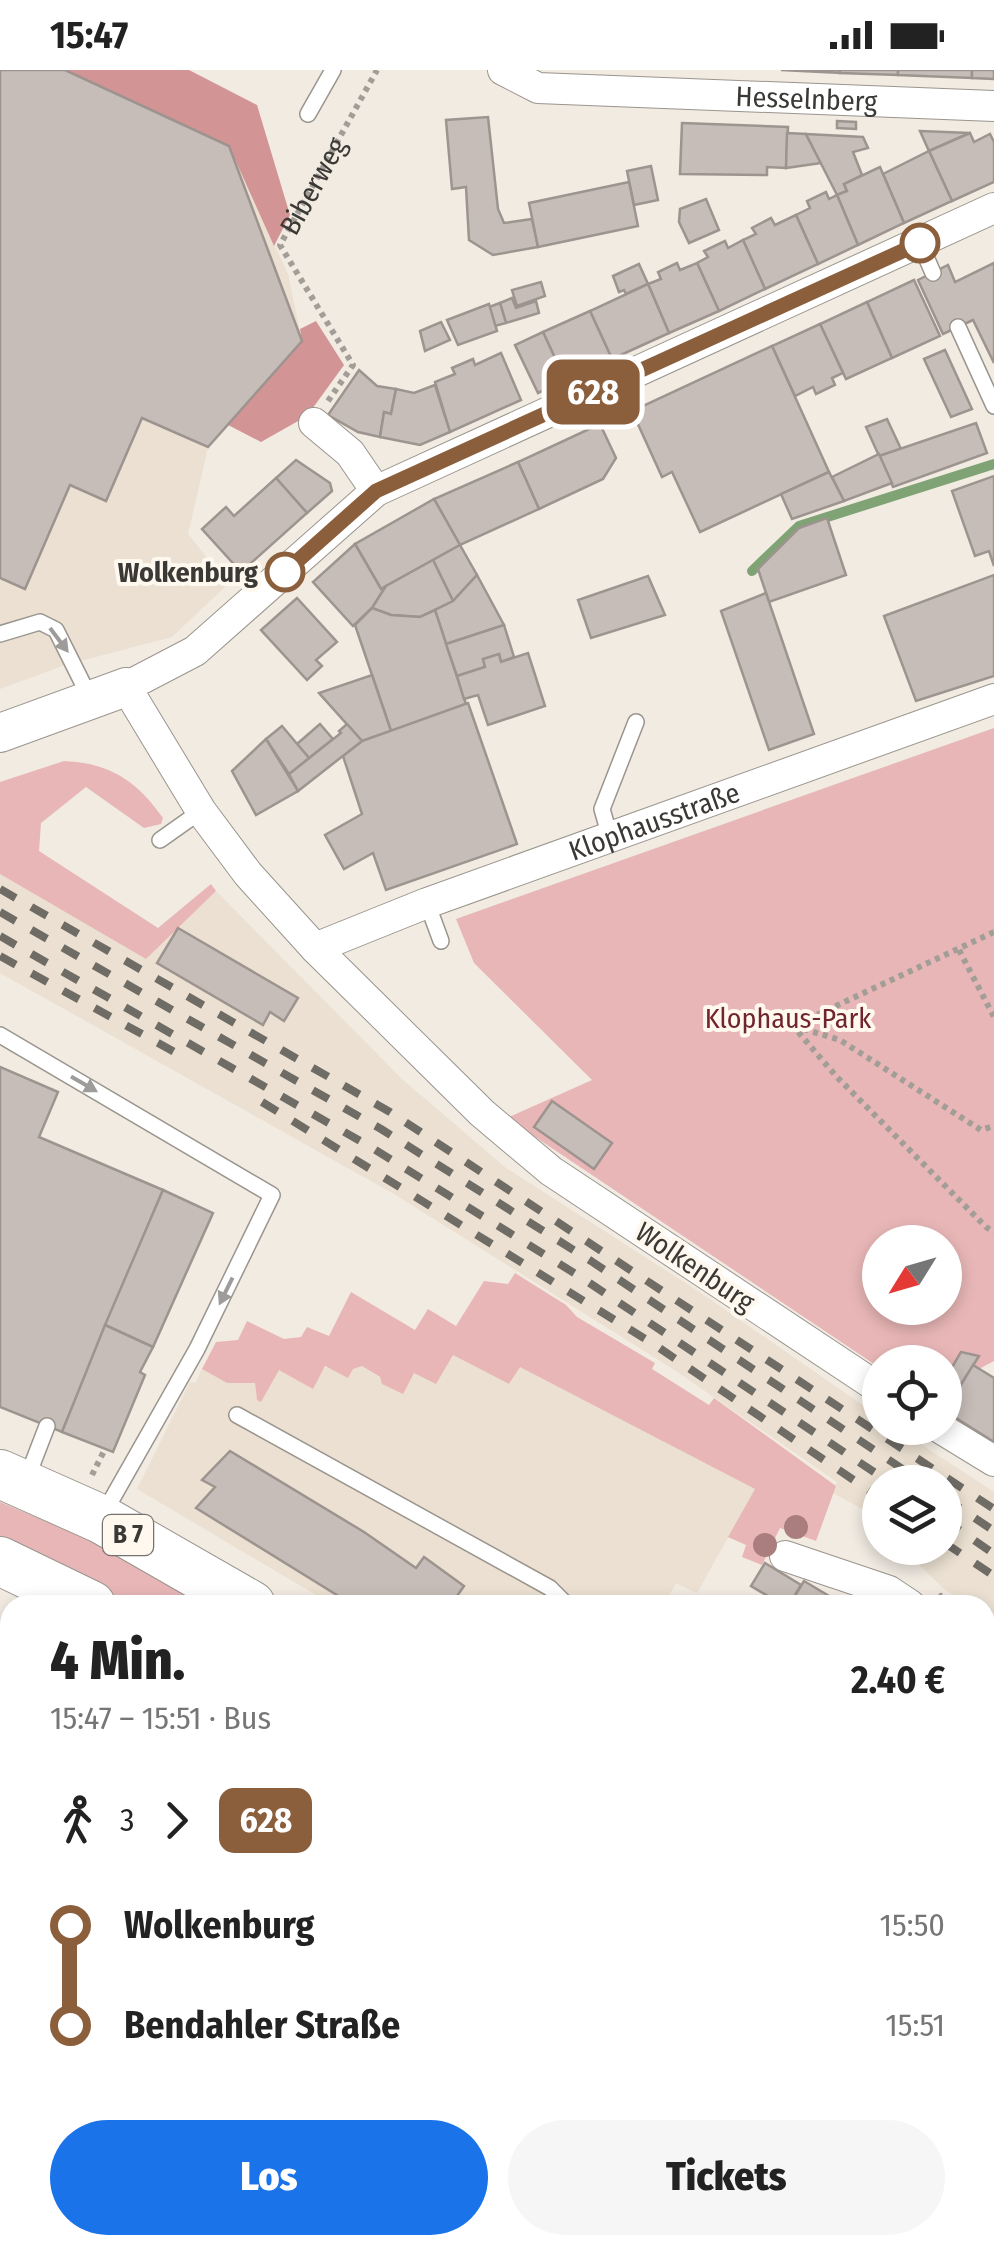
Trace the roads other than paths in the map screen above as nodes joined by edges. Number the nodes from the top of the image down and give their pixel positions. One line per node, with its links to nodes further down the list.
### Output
1 (333, 70): 4 (lane)
2 (502, 70): 3 (street, Hesselnberg)
3 (994, 106)
4 (308, 114)
5 (994, 208): 6 (street)
6 (920, 243): 7 (lane); 11 (street)
7 (933, 273)
8 (958, 327): 9 (lane)
9 (994, 406)
10 (314, 423): 11 (street)
11 (376, 491): 13 (street)
12 (0, 634): 13 (lane, one-way to 13)
13 (108, 694): 16 (street); 17 (street, Wolkenburg)
14 (994, 699): 18 (street, Klophausstraße)
15 (636, 722): 18 (lane)
16 (0, 732)
17 (201, 811): 19 (lane); 22 (street, Wolkenburg)
18 (610, 836): 20 (street, Klophausstraße)
19 (160, 840)
20 (426, 904): 21 (lane); 22 (street, Klophausstraße)
21 (441, 941)
22 (315, 948): 24 (street, Wolkenburg)
23 (0, 1035): 30 (lane, one-way to 30)
24 (862, 1377)
25 (237, 1415): 35 (lane)
26 (48, 1426): 29 (lane)
27 (962, 1441): 28 (street)
28 (994, 1461)
29 (12, 1479): 30 (main road, B 7)
30 (100, 1520): 34 (main road, B 7)
31 (785, 1556): 36 (street)
32 (0, 1561): 33 (main road)
33 (70, 1595)
34 (232, 1595)
35 (557, 1595)
36 (895, 1595)

